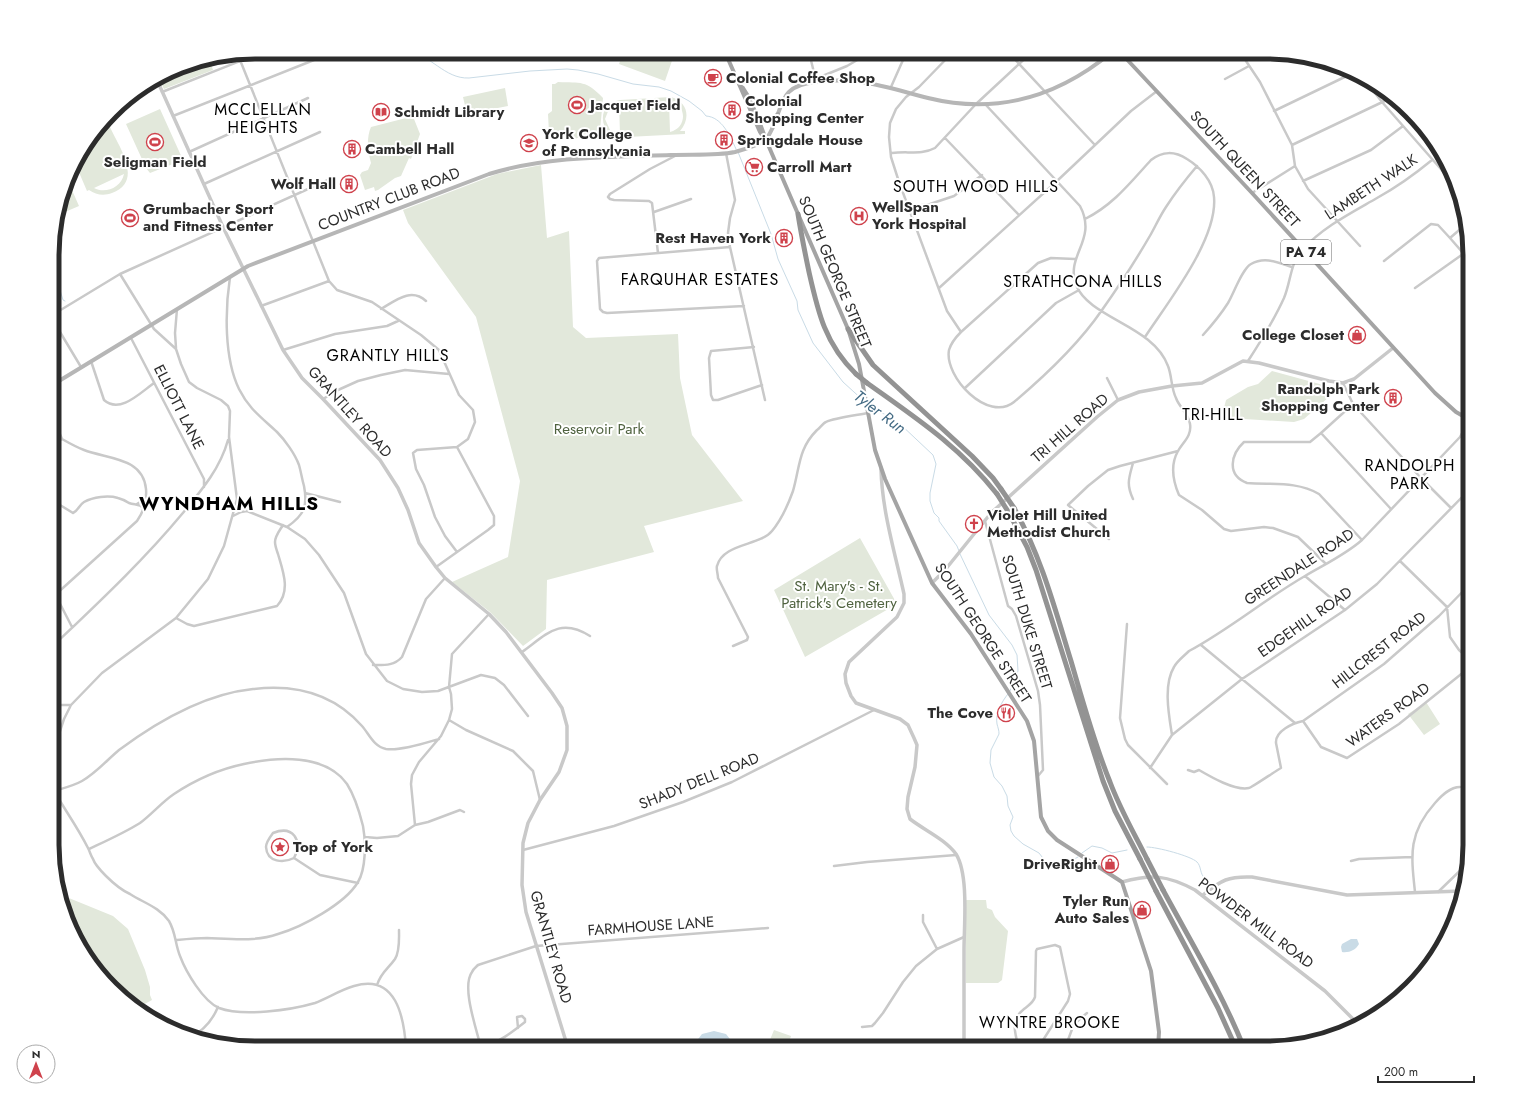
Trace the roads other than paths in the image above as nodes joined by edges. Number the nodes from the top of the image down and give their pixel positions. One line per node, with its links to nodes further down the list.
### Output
1 (245, 59): 13 (street)
2 (728, 59): 21 (main road, SOUTH GEORGE STREET)
3 (811, 59): 18 (street)
4 (860, 59): 18 (street)
5 (903, 59): 22 (street)
6 (946, 59): 27 (street)
7 (1015, 59): 14 (street)
8 (1025, 59): 14 (street)
9 (1104, 59): 26 (main road)
10 (1127, 59): 24 (main road, SOUTH QUEEN STREET / PA 74)
11 (1244, 59): 15 (street)
12 (314, 60): 20 (street)
13 (240, 61): 20 (street); 25 (street)
14 (1020, 64): 26 (street); 31 (street)
15 (1249, 66): 17 (street); 33 (street)
16 (1347, 76): 33 (street)
17 (1225, 79)
18 (816, 81): 22 (main road); 34 (main road)
19 (159, 84): 25 (street, GRANTLEY ROAD)
20 (250, 86): 35 (street); 36 (street)
21 (740, 86): 37 (main road, SOUTH GEORGE STREET); 41 (main road, SOUTH GEORGE STREET)
22 (891, 87): 27 (main road)
23 (1372, 90): 30 (street)
24 (1157, 91): 42 (street); 58 (main road, SOUTH QUEEN STREET / PA 74)
25 (162, 92): 35 (street, GRANTLEY ROAD)
26 (1045, 92): 32 (main road); 42 (street)
27 (911, 93): 31 (main road); 47 (street)
28 (308, 98): 36 (street)
29 (1386, 100): 30 (street)
30 (1382, 102): 38 (street); 43 (street)
31 (976, 104): 32 (main road); 40 (street)
32 (985, 104): 55 (street)
33 (1274, 111): 43 (street)
34 (778, 114): 37 (main road); 41 (main road)
35 (173, 116): 44 (street, GRANTLEY ROAD)
36 (263, 118): 44 (street); 45 (street)
37 (758, 118): 41 (main road, SOUTH GEORGE STREET)
38 (1403, 126): 49 (street); 56 (street)
39 (320, 132): 45 (street)
40 (945, 138): 47 (street); 52 (street)
41 (766, 140): 46 (main road, COUNTRY CLUB ROAD); 63 (main road, SOUTH GEORGE STREET)
42 (1094, 144): 55 (street)
43 (1292, 145): 51 (street)
44 (189, 152): 57 (street, GRANTLEY ROAD)
45 (277, 152): 57 (street); 59 (street)
46 (726, 153): 48 (main road, COUNTRY CLUB ROAD); 72 (street)
47 (892, 153): 61 (street)
48 (678, 154): 62 (street); 70 (main road, COUNTRY CLUB ROAD)
49 (1432, 160): 53 (street); 66 (street, LAMBETH WALK)
50 (1197, 166): 65 (street); 91 (street); 100 (street)
51 (1295, 166): 56 (street); 58 (street)
52 (982, 175): 61 (street); 64 (street)
53 (1446, 175)
54 (328, 180): 59 (street)
55 (1057, 181): 64 (street); 65 (street)
56 (1303, 181): 66 (street)
57 (204, 184): 67 (street, GRANTLEY ROAD)
58 (1252, 193): 73 (main road, SOUTH QUEEN STREET / PA 74)
59 (294, 195): 67 (street); 70 (street)
60 (691, 199): 62 (street)
61 (908, 207): 83 (street)
62 (654, 212): 74 (street)
63 (798, 214): 95 (main road, SOUTH GEORGE STREET); 236 (highway, bridge)
64 (1019, 216): 83 (street)
65 (1085, 219): 76 (street)
66 (1337, 221): 71 (street); 73 (street, LAMBETH WALK)
67 (223, 227): 79 (street, GRANTLEY ROAD); 80 (street)
68 (1461, 229): 69 (street)
69 (1450, 238): 75 (street); 77 (street)
70 (312, 241): 79 (main road, COUNTRY CLUB ROAD); 82 (street)
71 (1360, 246)
72 (730, 247): 74 (street); 88 (street)
73 (1303, 249): 78 (street, LAMBETH WALK); 102 (main road, SOUTH QUEEN STREET / PA 74)
74 (658, 253): 88 (street)
75 (1463, 254): 84 (street)
76 (1075, 259): 85 (street); 97 (street)
77 (1384, 261)
78 (1292, 268): 98 (street); 106 (street, LAMBETH WALK)
79 (243, 269): 81 (main road, COUNTRY CLUB ROAD); 87 (street, GRANTLEY ROAD)
80 (120, 274): 92 (street); 94 (street)
81 (230, 277): 89 (main road, COUNTRY CLUB ROAD); 134 (street)
82 (330, 281): 87 (street); 90 (street)
83 (939, 288): 97 (street)
84 (1415, 288)
85 (1079, 290): 91 (street); 115 (street)
86 (426, 301): 90 (street)
87 (261, 306): 104 (street, GRANTLEY ROAD)
88 (744, 306): 101 (street)
89 (177, 309): 94 (main road, COUNTRY CLUB ROAD); 103 (street)
90 (381, 309): 93 (street)
91 (1102, 310): 100 (street); 115 (street)
92 (59, 311)
93 (399, 321): 104 (street); 108 (street)
94 (151, 325): 99 (main road, COUNTRY CLUB ROAD); 103 (street)
95 (848, 329): 120 (main road, SOUTH GEORGE STREET); 237 (highway, bridge)
96 (59, 330): 107 (street)
97 (961, 332): 115 (street)
98 (1203, 335)
99 (131, 337): 105 (main road, COUNTRY CLUB ROAD); 111 (street, ELLIOTT LANE)
100 (1145, 338): 114 (street)
101 (754, 348): 113 (street); 113 (street)
102 (1393, 348): 112 (street); 121 (main road, SOUTH QUEEN STREET / PA 74)
103 (176, 349): 125 (street)
104 (283, 350): 116 (street, GRANTLEY ROAD)
105 (91, 361): 107 (main road, COUNTRY CLUB ROAD); 111 (street)
106 (1248, 361): 112 (street); 114 (street, TRI HILL ROAD)
107 (81, 367): 110 (main road, COUNTRY CLUB ROAD)
108 (449, 374): 116 (street); 128 (street)
109 (1107, 378): 118 (street)
110 (59, 381)
111 (154, 383): 133 (street, ELLIOTT LANE)
112 (1343, 383): 119 (street)
113 (762, 385): 117 (street)
114 (1172, 386): 118 (street, TRI HILL ROAD); 129 (street)
115 (965, 388)
116 (323, 399): 155 (street, GRANTLEY ROAD)
117 (765, 400)
118 (1118, 400): 147 (street, TRI HILL ROAD)
119 (1352, 404): 124 (street); 132 (street)
120 (868, 413): 131 (main road, SOUTH GEORGE STREET); 171 (street)
121 (1463, 416)
122 (1463, 431): 132 (street, GREENDALE ROAD)
123 (59, 432): 126 (street)
124 (1321, 433): 144 (street); 151 (street)
125 (228, 438): 133 (street); 137 (street)
126 (62, 439): 127 (street); 136 (street)
127 (59, 441)
128 (457, 447): 152 (street); 152 (street)
129 (1178, 451): 130 (street); 154 (street)
130 (1133, 463): 138 (street); 150 (street)
131 (880, 468): 158 (main road, SOUTH GEORGE STREET); 180 (street)
132 (1421, 478): 143 (street); 144 (street, GREENDALE ROAD)
133 (204, 488): 167 (street)
134 (305, 493): 139 (street); 149 (street)
135 (1463, 496): 143 (street, EDGEHILL ROAD)
136 (146, 498): 140 (street); 142 (street)
137 (237, 499): 145 (street); 146 (street)
138 (1133, 499)
139 (340, 502)
140 (137, 504): 141 (street); 142 (street)
141 (59, 505)
142 (144, 508): 159 (street)
143 (1450, 508): 153 (street, EDGEHILL ROAD)
144 (1391, 509): 151 (street, GREENDALE ROAD)
145 (247, 511): 146 (street); 148 (street)
146 (233, 517): 165 (street)
147 (984, 520): 158 (street, TRI HILL ROAD); 190 (street, SOUTH DUKE STREET)
148 (283, 524): 149 (street); 165 (street)
149 (287, 527): 174 (street)
150 (1109, 539)
151 (1362, 540): 154 (street, GREENDALE ROAD)
152 (456, 552): 155 (street)
153 (1400, 561): 162 (street); 163 (street, EDGEHILL ROAD)
154 (1326, 564): 156 (street, GREENDALE ROAD)
155 (436, 567): 157 (street, GRANTLEY ROAD)
156 (1305, 576): 163 (street); 170 (street, GREENDALE ROAD)
157 (445, 578): 164 (street, GRANTLEY ROAD); 174 (street)
158 (932, 583): 190 (main road, SOUTH GEORGE STREET)
159 (59, 590)
160 (1463, 591): 162 (street, HILLCREST ROAD)
161 (59, 603): 167 (street)
162 (1447, 608): 173 (street); 183 (street, HILLCREST ROAD)
163 (1345, 610): 176 (street, EDGEHILL ROAD)
164 (490, 614): 172 (street, GRANTLEY ROAD); 177 (street)
165 (176, 618): 179 (street)
166 (1127, 624): 188 (street)
167 (72, 627): 169 (street)
168 (590, 636): 172 (street)
169 (59, 639)
170 (1201, 645): 176 (street); 186 (street, GREENDALE ROAD)
171 (733, 646)
172 (522, 652): 195 (street, GRANTLEY ROAD)
173 (1463, 654)
174 (373, 665): 177 (street)
175 (1463, 673): 183 (street, WATERS ROAD)
176 (1242, 679): 184 (street); 186 (street, EDGEHILL ROAD)
177 (449, 687): 181 (street); 182 (street)
178 (59, 705): 179 (street)
179 (71, 706): 185 (street)
180 (874, 709): 200 (street, SHADY DELL ROAD); 201 (street)
181 (528, 716)
182 (449, 720): 187 (street); 195 (street)
183 (1303, 721): 184 (street, HILLCREST ROAD)
184 (1295, 723): 189 (street)
185 (59, 734)
186 (1172, 735): 188 (street, EDGEHILL ROAD)
187 (439, 739): 193 (street); 197 (street)
188 (1150, 768): 191 (street)
189 (1188, 770)
190 (1037, 776): 207 (main road, SOUTH GEORGE STREET)
191 (1167, 784)
192 (1460, 786): 202 (street)
193 (59, 790)
194 (59, 799): 199 (street)
195 (540, 800): 200 (street, GRANTLEY ROAD)
196 (464, 812): 197 (street)
197 (415, 825): 198 (street)
198 (365, 837): 199 (street); 208 (street)
199 (89, 849): 217 (street)
200 (523, 850): 218 (street, GRANTLEY ROAD)
201 (956, 855): 205 (street); 216 (street)
202 (1412, 857): 204 (street); 211 (street)
203 (294, 858): 203 (street); 208 (street)
204 (1351, 861)
205 (834, 866)
206 (1461, 869): 210 (street)
207 (1122, 882): 212 (street, POWDER MILL ROAD); 235 (main road)
208 (358, 883): 217 (street)
209 (1457, 891): 210 (street)
210 (1438, 892): 211 (street)
211 (1415, 893): 212 (street)
212 (1203, 895): 223 (street, POWDER MILL ROAD)
213 (923, 915): 219 (street)
214 (768, 928): 218 (street, FARMHOUSE LANE)
215 (400, 930): 220 (street)
216 (964, 936): 219 (street); 231 (street)
217 (177, 940): 221 (street)
218 (536, 946): 228 (street, FARMHOUSE LANE); 230 (street, GRANTLEY ROAD)
219 (937, 949): 224 (street)
220 (378, 985): 221 (street); 227 (street)
221 (218, 1007): 226 (street)
222 (1087, 1012): 234 (street)
223 (1354, 1020)
224 (862, 1027)
225 (518, 1028): 225 (street); 229 (street)
226 (199, 1033)
227 (405, 1041)
228 (480, 1041)
229 (498, 1041)
230 (565, 1041)
231 (964, 1041)
232 (1017, 1041): 233 (street)
233 (1042, 1041)
234 (1068, 1041)
235 (1158, 1041)
236 (1233, 1041)
237 (1241, 1041)

